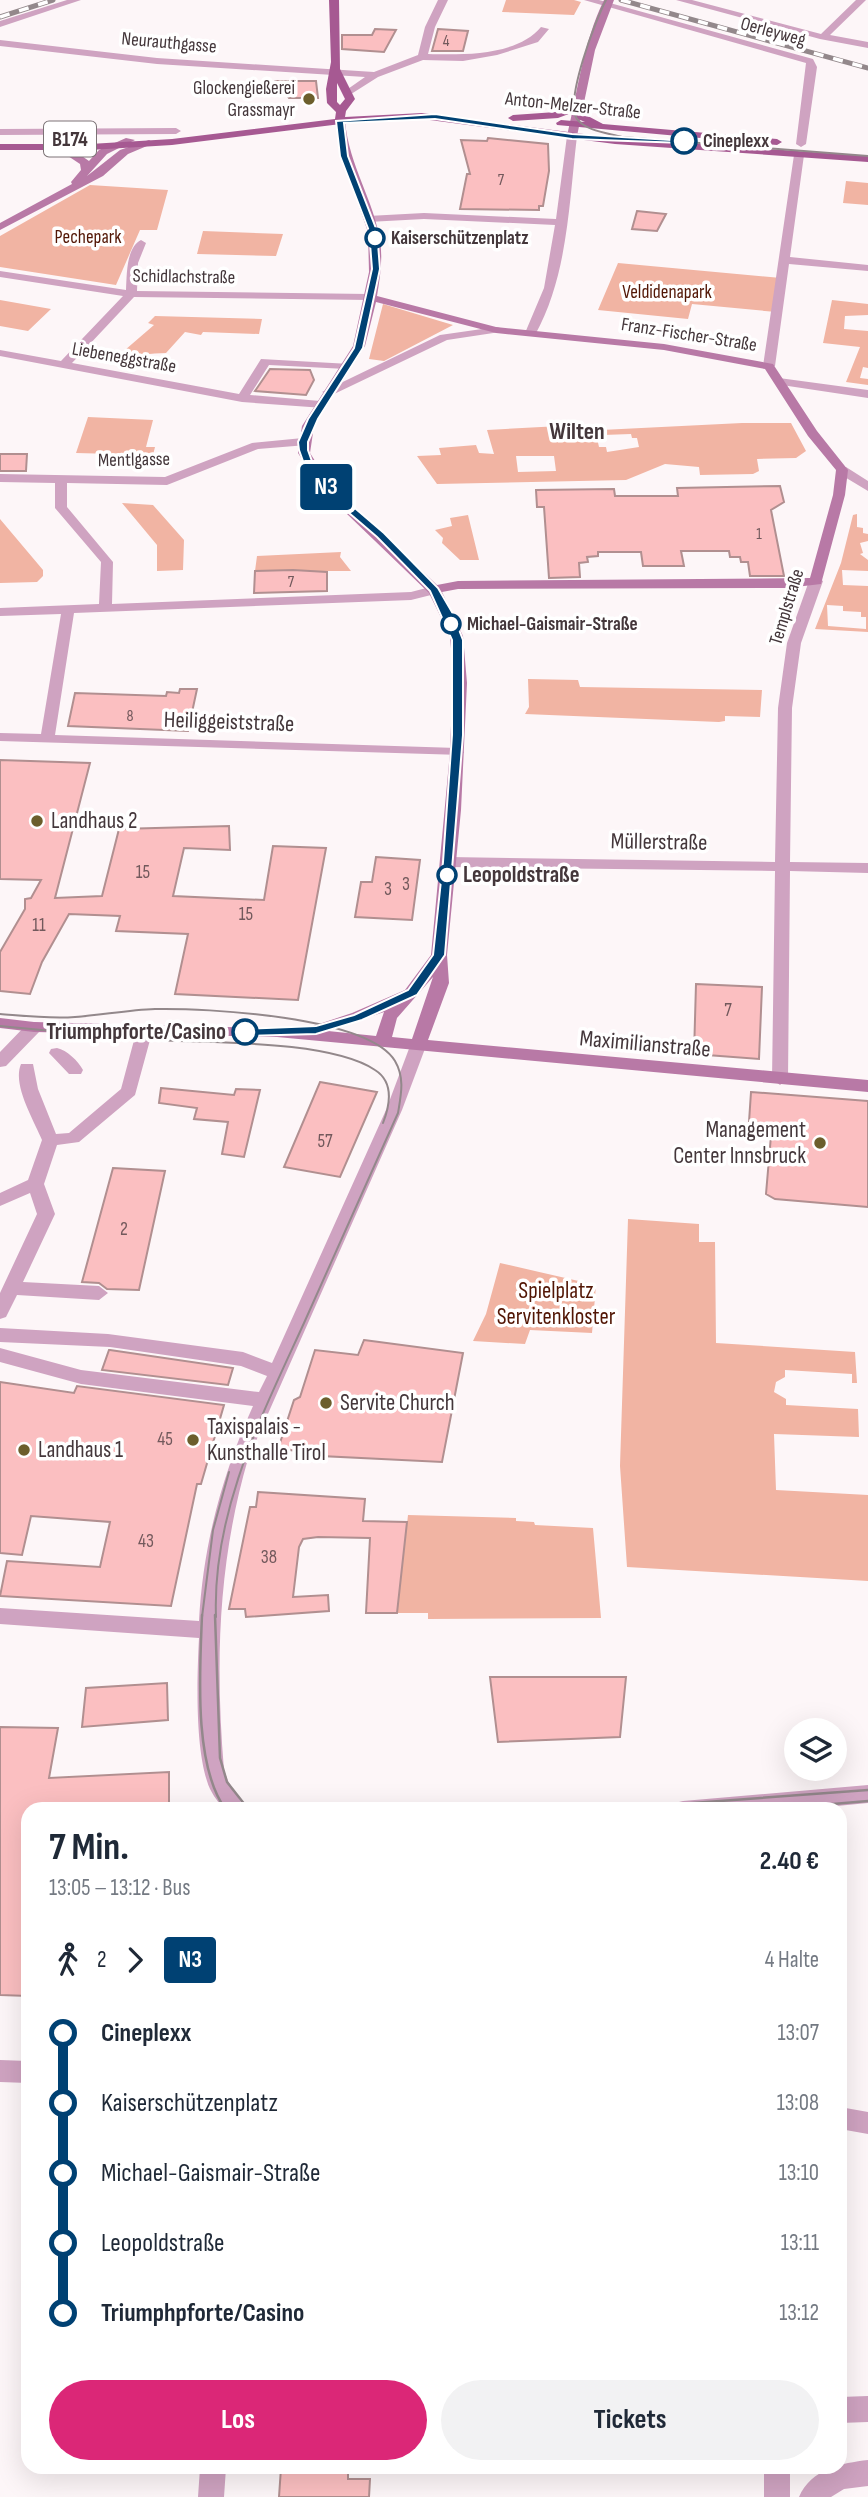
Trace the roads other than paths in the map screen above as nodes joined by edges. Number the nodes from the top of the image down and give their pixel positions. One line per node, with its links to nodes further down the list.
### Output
1 (76, 0): 8 (street)
2 (334, 0): 14 (main road)
3 (443, 0): 13 (street)
4 (589, 0): 29 (street, Oerleyweg)
5 (681, 0): 10 (street)
6 (860, 0): 10 (street)
7 (607, 4): 17 (street)
8 (0, 24)
9 (544, 29): 13 (street)
10 (823, 37): 12 (street)
11 (0, 43): 14 (street, Neurauthgasse)
12 (868, 45)
13 (422, 57): 15 (street)
14 (336, 71): 15 (street, Neurauthgasse); 16 (main road); 18 (main road)
15 (375, 75): 16 (street)
16 (348, 93): 18 (main road)
17 (577, 107): 19 (main road); 20 (main road); 21 (street)
18 (341, 116): 19 (main road, Anton-Melzer-Straße / B174); 21 (main road, Anton-Melzer-Straße / B174); 22 (main road, B174); 26 (main road, B174); 34 (street)
19 (513, 118): 21 (main road, Anton-Melzer-Straße / B174)
20 (612, 128): 21 (main road, Anton-Melzer-Straße / B174); 29 (main road, Anton-Melzer-Straße / B174)
21 (573, 130): 29 (main road, Anton-Melzer-Straße / B174); 35 (street)
22 (176, 131): 23 (street); 24 (main road, B174)
23 (0, 132)
24 (141, 134): 25 (main road, B174); 27 (street)
25 (0, 144): 28 (main road, B174)
26 (149, 144): 27 (main road, B174); 33 (street)
27 (115, 145): 28 (main road, B174); 32 (street)
28 (50, 148): 32 (street)
29 (800, 149): 30 (main road, B174); 31 (main road, B174); 38 (street)
30 (868, 149)
31 (868, 159)
32 (86, 170): 33 (street)
33 (74, 185): 36 (street)
34 (368, 219): 35 (street); 42 (street)
35 (561, 222): 44 (street)
36 (0, 227)
37 (141, 243): 41 (street)
38 (784, 260): 39 (street); 48 (street)
39 (868, 268)
40 (0, 274): 41 (street, Schidlachstraße)
41 (131, 294): 42 (street, Schidlachstraße); 46 (street)
42 (369, 298): 43 (street, Franz-Fischer-Straße); 47 (street)
43 (496, 330): 44 (street, Franz-Fischer-Straße); 50 (street, Franz-Fischer-Straße)
44 (531, 333): 48 (street, Franz-Fischer-Straße)
45 (0, 353): 46 (street, Liebeneggstraße)
46 (64, 365): 52 (street, Liebeneggstraße)
47 (346, 366): 50 (street); 52 (street)
48 (769, 366): 49 (street, Franz-Fischer-Straße)
49 (779, 382): 51 (street); 55 (street)
50 (328, 392): 53 (street)
51 (868, 394)
52 (242, 398): 53 (street, Liebeneggstraße)
53 (320, 405): 54 (street)
54 (303, 442): 57 (street, Mentlgasse); 60 (street)
55 (842, 470): 58 (street); 59 (street, Templstraße)
56 (0, 478): 57 (street, Mentlgasse)
57 (61, 480): 61 (street)
58 (868, 487)
59 (816, 581): 60 (street); 68 (street, Templstraße)
60 (434, 590): 61 (street); 66 (street)
61 (105, 608): 62 (street)
62 (68, 609): 63 (street); 65 (street)
63 (0, 612)
64 (0, 737): 65 (street, Heiliggeiststraße)
65 (47, 739): 66 (street, Heiliggeiststraße)
66 (457, 752): 67 (street)
67 (449, 862): 68 (street, Müllerstraße); 70 (street)
68 (785, 867): 69 (street, Müllerstraße); 82 (street, Templstraße)
69 (868, 868)
70 (439, 955): 71 (street); 77 (street)
71 (412, 993): 75 (street); 76 (street)
72 (0, 1023): 73 (street)
73 (34, 1027): 74 (street); 79 (street)
74 (145, 1029): 75 (street); 84 (street)
75 (277, 1032): 76 (street, Maximilianstraße)
76 (387, 1043): 77 (street, Maximilianstraße)
77 (418, 1046): 82 (street, Maximilianstraße); 92 (street)
78 (57, 1053): 81 (street)
79 (0, 1062)
80 (27, 1068): 84 (street)
81 (75, 1070)
82 (780, 1079): 83 (street, Maximilianstraße)
83 (868, 1086)
84 (50, 1140): 85 (street)
85 (35, 1184): 86 (street); 87 (street)
86 (0, 1200)
87 (11, 1288): 88 (street); 89 (street)
88 (99, 1293)
89 (0, 1312)
90 (0, 1335): 92 (street)
91 (0, 1355): 93 (street)
92 (276, 1372): 93 (street)
93 (264, 1400): 95 (street)
94 (0, 1616): 95 (street)
95 (207, 1630): 97 (street)
96 (868, 1794): 98 (street)
97 (230, 1802)
98 (776, 1802)
99 (0, 2071): 100 (street)
100 (21, 2072)
101 (847, 2119): 102 (street)
102 (868, 2123)
103 (868, 2409): 104 (street)
104 (847, 2410)
105 (213, 2474): 108 (street)
106 (777, 2474): 109 (street)
107 (856, 2474): 110 (street)
108 (211, 2497)
109 (777, 2497)
110 (812, 2497)

